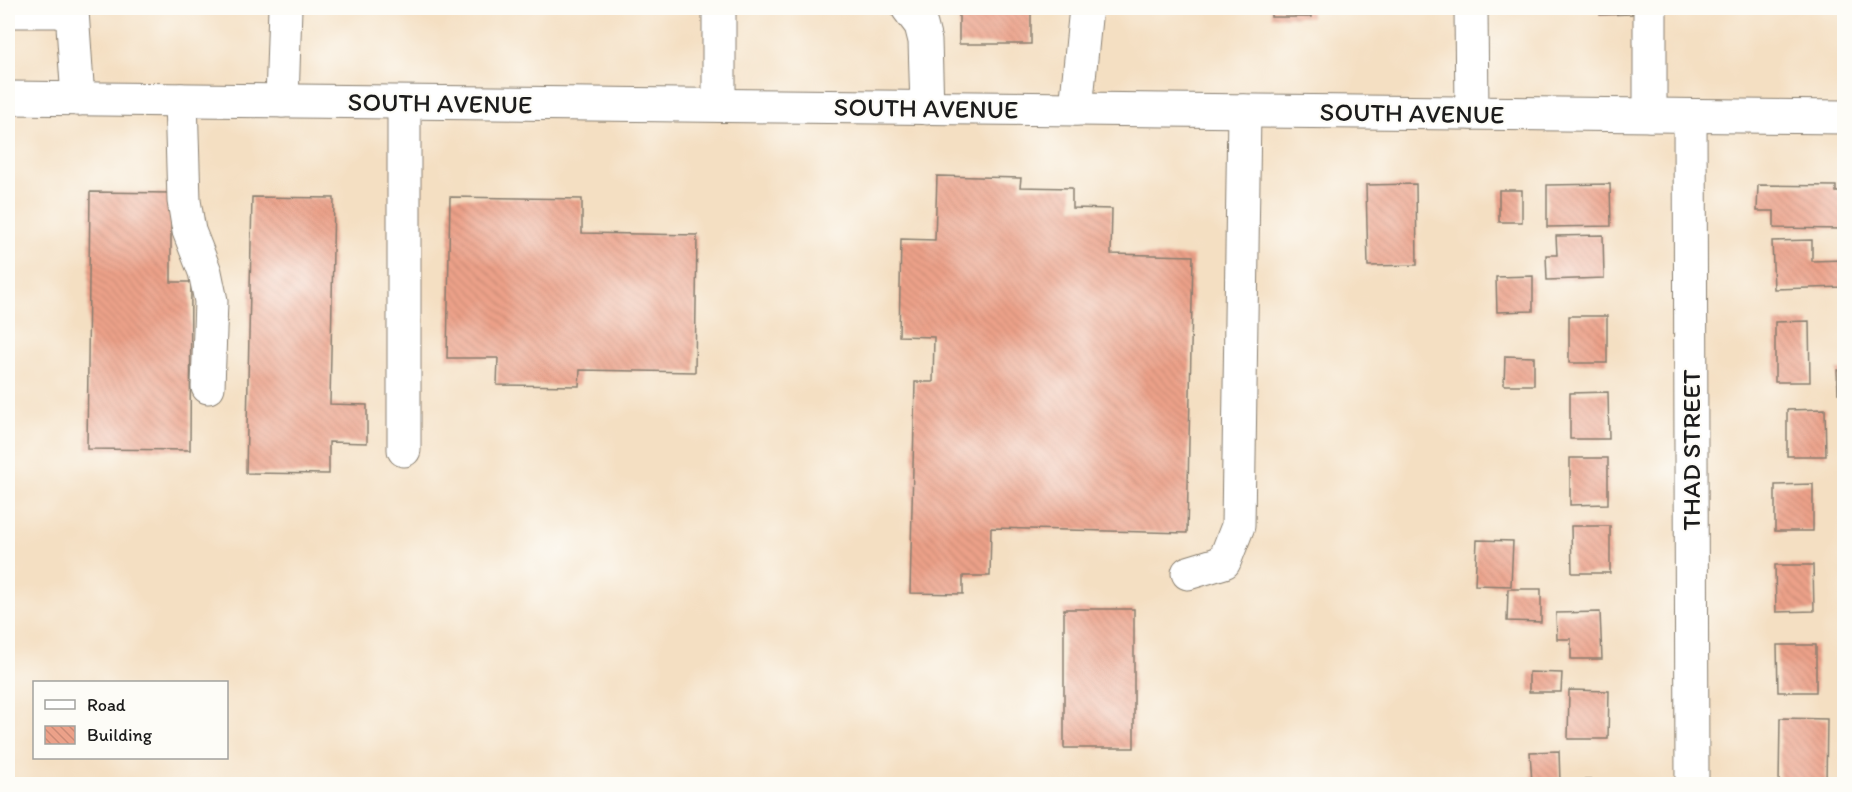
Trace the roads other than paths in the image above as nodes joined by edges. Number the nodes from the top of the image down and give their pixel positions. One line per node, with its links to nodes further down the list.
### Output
1 (285, 8): 12 (street)
2 (719, 8): 14 (street)
3 (908, 8): 15 (street)
4 (1086, 8): 16 (street)
5 (1471, 8): 18 (street)
6 (1650, 8): 19 (street)
7 (76, 9): 8 (street); 10 (street)
8 (8, 11)
9 (8, 98): 10 (street, SOUTH AVENUE)
10 (78, 99): 11 (street, SOUTH AVENUE)
11 (181, 100): 12 (street, SOUTH AVENUE); 22 (street)
12 (282, 101): 13 (street, SOUTH AVENUE)
13 (404, 102): 14 (street, SOUTH AVENUE); 23 (street)
14 (719, 105): 15 (street, SOUTH AVENUE)
15 (927, 108): 16 (street, SOUTH AVENUE)
16 (1076, 109): 17 (street, SOUTH AVENUE)
17 (1244, 111): 18 (street, SOUTH AVENUE); 24 (street)
18 (1472, 113): 19 (street, SOUTH AVENUE)
19 (1650, 115): 20 (street, SOUTH AVENUE)
20 (1690, 116): 21 (street, SOUTH AVENUE); 25 (street, THAD STREET)
21 (1845, 117)
22 (208, 387)
23 (404, 450)
24 (1188, 573)
25 (1692, 784)

